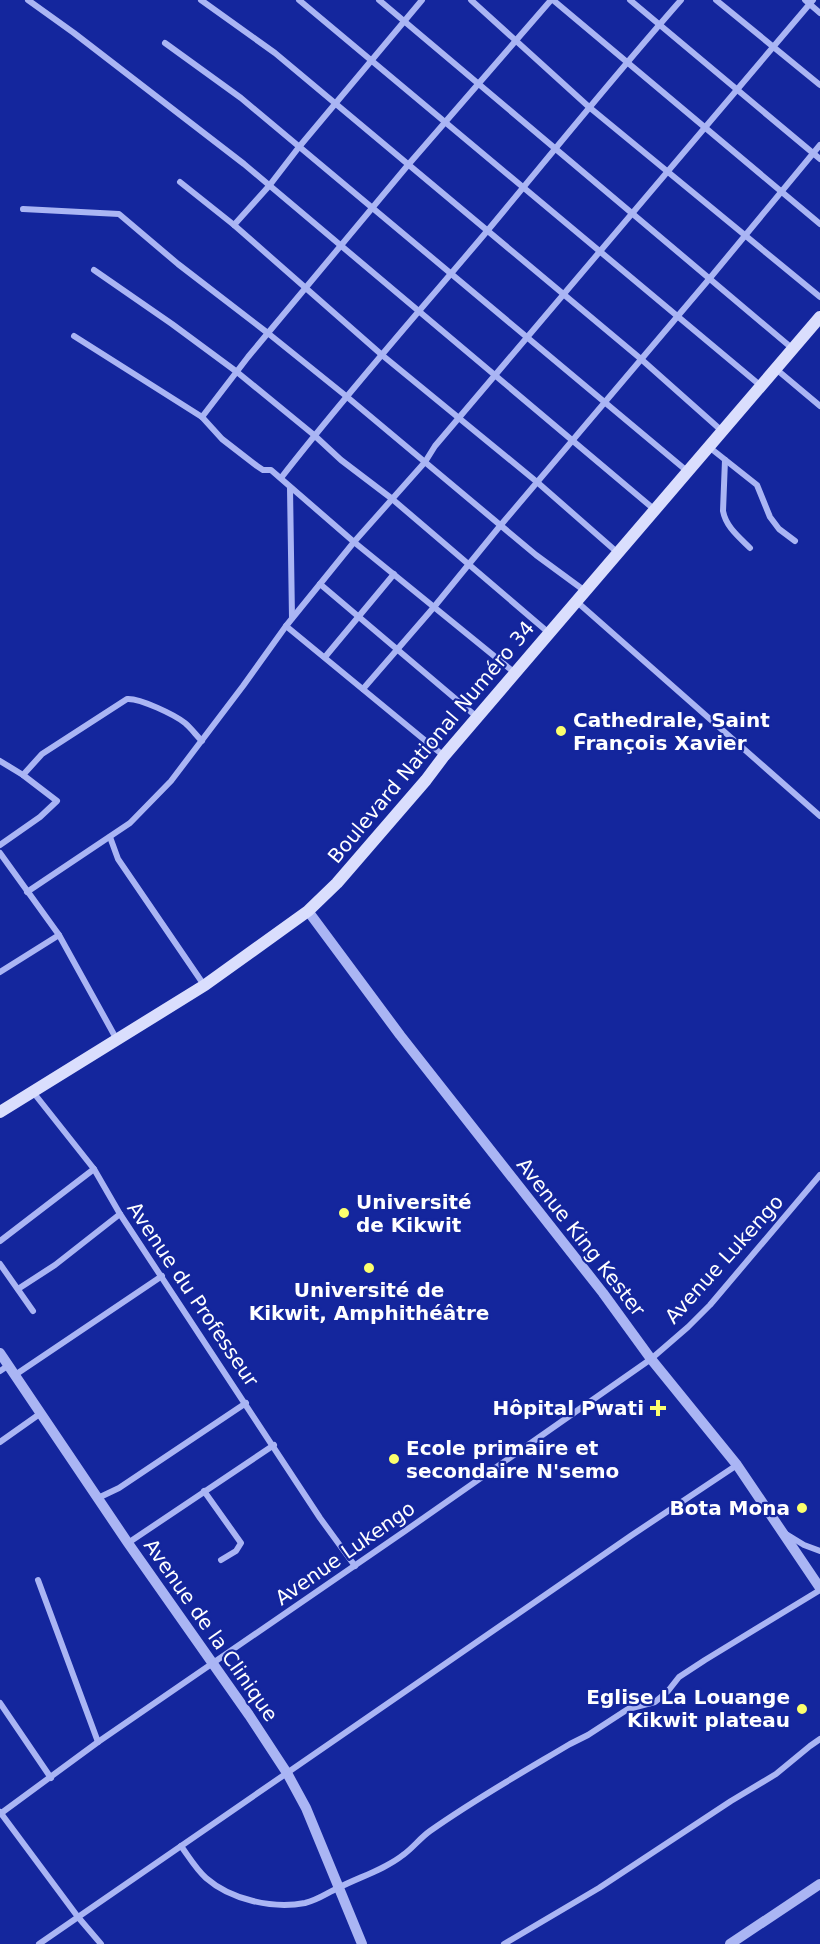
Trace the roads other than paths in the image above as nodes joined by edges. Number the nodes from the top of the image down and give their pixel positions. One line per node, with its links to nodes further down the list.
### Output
1 (28, 0): 35 (street)
2 (201, 0): 23 (street)
3 (299, 0): 18 (street)
4 (379, 0): 13 (street)
5 (422, 0): 13 (street)
6 (471, 0): 15 (street)
7 (552, 0): 15 (street); 19 (street)
8 (630, 0): 14 (street)
9 (681, 0): 14 (street)
10 (716, 0): 17 (street)
11 (809, 1): 12 (street); 17 (street)
12 (820, 13)
13 (404, 21): 18 (street); 20 (street)
14 (660, 24): 19 (street); 22 (street)
15 (515, 41): 20 (street); 24 (street)
16 (165, 43): 28 (street)
17 (772, 47): 21 (street); 22 (street)
18 (372, 60): 23 (street); 25 (street)
19 (627, 63): 24 (street); 26 (street)
20 (479, 84): 25 (street); 29 (street)
21 (820, 85)
22 (737, 89): 26 (street); 30 (street)
23 (335, 104): 28 (street); 32 (street)
24 (589, 106): 29 (street); 33 (street)
25 (446, 122): 32 (street); 36 (street)
26 (704, 127): 33 (street); 37 (street)
27 (820, 145): 30 (street)
28 (299, 147): 35 (street); 38 (street)
29 (554, 149): 36 (street); 40 (street)
30 (813, 153): 31 (street); 37 (street)
31 (820, 159)
32 (408, 165): 38 (street); 43 (street)
33 (667, 172): 40 (street); 44 (street)
34 (180, 182): 42 (street)
35 (269, 186): 42 (street); 45 (street)
36 (523, 187): 43 (street); 46 (street)
37 (781, 191): 41 (street); 44 (street)
38 (374, 207): 45 (street); 48 (street)
39 (23, 209): 56 (street)
40 (632, 214): 46 (street); 49 (street)
41 (820, 224)
42 (234, 225): 50 (street)
43 (487, 231): 48 (street); 51 (street)
44 (745, 236): 49 (street); 52 (street)
45 (341, 246): 50 (street); 53 (street)
46 (601, 251): 51 (street); 54 (street)
47 (94, 270): 63 (street)
48 (451, 272): 53 (street); 58 (street)
49 (710, 278): 54 (street); 59 (street)
50 (307, 289): 56 (street); 60 (street)
51 (563, 295): 58 (street); 61 (street)
52 (820, 297)
53 (418, 311): 60 (street); 64 (street)
54 (678, 316): 61 (street); 65 (street)
55 (820, 317): 59 (main road, Boulevard National Numéro 34)
56 (269, 334): 63 (street); 66 (street)
57 (74, 336): 69 (street)
58 (528, 337): 64 (street); 67 (street)
59 (793, 349): 62 (main road, Boulevard National Numéro 34)
60 (382, 355): 66 (street); 70 (street)
61 (641, 359): 67 (street); 71 (street)
62 (775, 369): 65 (main road, Boulevard National Numéro 34); 68 (street)
63 (237, 372): 69 (street); 72 (street)
64 (495, 376): 70 (street); 73 (street)
65 (760, 386): 71 (main road, Boulevard National Numéro 34)
66 (346, 396): 72 (street); 76 (street)
67 (605, 402): 73 (street); 77 (street)
68 (820, 405)
69 (202, 417): 78 (street)
70 (459, 419): 76 (street); 79 (street)
71 (722, 431): 74 (main road, Boulevard National Numéro 34)
72 (314, 435): 78 (street); 81 (street)
73 (572, 440): 79 (street); 82 (street)
74 (708, 447): 75 (street); 77 (main road, Boulevard National Numéro 34)
75 (725, 460): 84 (street); 86 (street)
76 (425, 462): 81 (street); 83 (street)
77 (687, 471): 82 (main road, Boulevard National Numéro 34)
78 (281, 478): 80 (street)
79 (537, 482): 83 (street); 87 (street)
80 (290, 488): 85 (street); 94 (street)
81 (391, 498): 85 (street); 88 (street)
82 (655, 510): 87 (main road, Boulevard National Numéro 34)
83 (500, 526): 88 (street); 91 (street)
84 (795, 541)
85 (354, 542): 89 (street); 90 (street)
86 (750, 548)
87 (618, 553): 91 (main road, Boulevard National Numéro 34)
88 (468, 565): 92 (street); 96 (street)
89 (394, 574): 92 (street); 93 (street)
90 (320, 584): 93 (street); 94 (street)
91 (580, 596): 96 (main road, Boulevard National Numéro 34); 106 (street)
92 (434, 607): 97 (street); 99 (street)
93 (358, 617): 97 (street); 98 (street)
94 (292, 618): 95 (street)
95 (286, 626): 98 (street); 102 (street)
96 (549, 633): 99 (main road, Boulevard National Numéro 34)
97 (397, 651): 100 (street); 101 (street)
98 (325, 657): 100 (street)
99 (515, 673): 101 (main road, Boulevard National Numéro 34)
100 (363, 689): 103 (street)
101 (477, 717): 103 (main road, Boulevard National Numéro 34)
102 (202, 741): 105 (street); 107 (street)
103 (444, 756): 111 (main road, Boulevard National Numéro 34)
104 (1, 764): 105 (street)
105 (23, 775): 108 (street)
106 (820, 816)
107 (110, 837): 110 (street); 114 (street)
108 (0, 845)
109 (0, 853): 110 (street)
110 (27, 892): 112 (street)
111 (308, 911): 114 (main road, Boulevard National Numéro 34); 127 (street, Avenue King Kester)
112 (59, 935): 113 (street); 115 (street)
113 (0, 972)
114 (205, 985): 115 (main road, Boulevard National Numéro 34)
115 (118, 1040): 116 (main road, Boulevard National Numéro 34)
116 (33, 1092): 117 (main road, Boulevard National Numéro 34); 118 (street, Avenue du Professeur)
117 (0, 1112)
118 (94, 1169): 120 (street, Avenue du Professeur); 121 (street)
119 (819, 1179): 127 (street, Avenue Lukengo)
120 (120, 1214): 123 (street, Avenue du Professeur); 124 (street)
121 (0, 1241)
122 (0, 1264): 124 (street)
123 (162, 1276): 129 (street); 130 (street, Avenue du Professeur)
124 (18, 1289): 125 (street)
125 (33, 1311)
126 (0, 1353): 128 (street, Avenue de la Clinique)
127 (651, 1359): 134 (street, Avenue King Kester); 141 (street, Avenue Lukengo)
128 (4, 1368): 129 (street, Avenue de la Clinique)
129 (15, 1375): 131 (street, Avenue de la Clinique)
130 (246, 1403): 133 (street, Avenue du Professeur); 136 (street)
131 (41, 1412): 132 (street); 136 (street, Avenue de la Clinique)
132 (0, 1442)
133 (274, 1445): 135 (street); 141 (street, Avenue du Professeur)
134 (737, 1465): 137 (street, Avenue King Kester); 148 (street)
135 (204, 1491): 138 (street); 140 (street)
136 (98, 1498): 138 (street, Avenue de la Clinique)
137 (782, 1531): 139 (street); 143 (street, Avenue King Kester)
138 (128, 1543): 144 (street, Avenue de la Clinique)
139 (820, 1551)
140 (221, 1560)
141 (355, 1566): 144 (street, Avenue Lukengo)
142 (38, 1580): 147 (street)
143 (820, 1589): 153 (street)
144 (213, 1664): 147 (street, Avenue Lukengo); 148 (street, Avenue de la Clinique)
145 (0, 1703): 149 (street)
146 (820, 1739): 158 (street)
147 (98, 1742): 149 (street, Avenue Lukengo)
148 (287, 1773): 151 (street); 153 (street, Avenue de la Clinique)
149 (51, 1778): 150 (street, Avenue Lukengo)
150 (0, 1813): 154 (street)
151 (181, 1846): 153 (street); 154 (street)
152 (820, 1884): 159 (street)
153 (338, 1888): 157 (street, Avenue de la Clinique)
154 (78, 1917): 155 (street); 156 (street)
155 (39, 1944)
156 (101, 1944)
157 (362, 1944)
158 (504, 1944)
159 (730, 1944)

